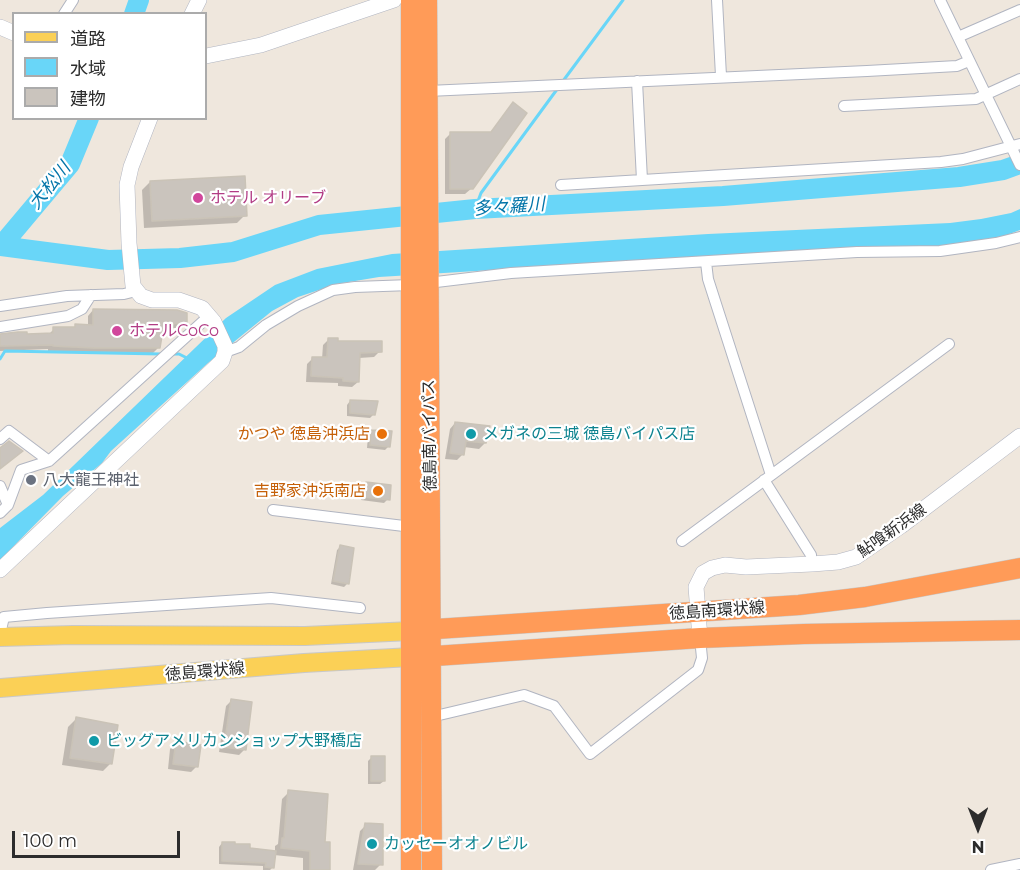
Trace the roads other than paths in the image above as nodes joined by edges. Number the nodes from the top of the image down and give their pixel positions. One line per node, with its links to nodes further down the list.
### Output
1 (394, 0): 8 (street)
2 (411, 0): 21 (highway, 徳島南バイパス)
3 (427, 0): 13 (highway, 徳島南バイパス)
4 (717, 0): 10 (street)
5 (940, 0): 7 (street)
6 (1020, 10): 7 (street)
7 (958, 37): 9 (street)
8 (207, 56)
9 (969, 61): 10 (street); 14 (street)
10 (721, 76): 12 (street)
11 (1020, 79): 14 (street)
12 (637, 81): 13 (street); 19 (street)
13 (428, 91): 21 (highway, 徳島南バイパス)
14 (987, 94): 15 (street); 17 (street)
15 (844, 106)
16 (149, 120): 25 (street)
17 (1015, 148): 18 (street); 19 (street)
18 (1020, 165)
19 (642, 180): 20 (street)
20 (561, 185)
21 (419, 194): 24 (highway, 徳島南バイパス)
22 (1020, 237): 23 (street)
23 (706, 262): 24 (street); 35 (street)
24 (419, 282): 31 (street); 39 (highway, 徳島南バイパス); 46 (highway, 徳島南バイパス)
25 (133, 284): 26 (street); 28 (street)
26 (91, 295): 27 (street); 29 (street)
27 (0, 306)
28 (212, 319): 31 (street); 34 (street)
29 (0, 327)
30 (949, 344): 35 (street)
31 (225, 349): 43 (street)
32 (1020, 435): 41 (street, 鮎喰新浜線)
33 (0, 439): 34 (street)
34 (49, 461): 37 (street)
35 (768, 477): 40 (street); 41 (street)
36 (0, 486): 37 (street)
37 (4, 509)
38 (273, 510): 39 (street)
39 (412, 527): 48 (highway, 徳島南バイパス)
40 (682, 541)
41 (812, 564): 45 (street, 鮎喰新浜線)
42 (1020, 568): 45 (highway, 徳島南環状線)
43 (0, 570)
44 (360, 608): 49 (street)
45 (697, 612): 46 (highway, 徳島南環状線); 50 (street, 鮎喰新浜線)
46 (432, 629): 48 (highway, 徳島南環状線); 51 (highway, 徳島南バイパス)
47 (1020, 630): 50 (highway, 徳島南環状線)
48 (411, 631): 49 (main road, 徳島環状線); 52 (highway, 徳島南バイパス)
49 (0, 635)
50 (700, 638): 51 (highway, 徳島南環状線); 54 (street)
51 (432, 656): 52 (highway, 徳島南環状線); 54 (highway, 徳島南バイパス)
52 (411, 657): 53 (main road, 徳島環状線); 56 (highway, 徳島南バイパス)
53 (0, 688)
54 (431, 717): 57 (highway, 徳島南バイパス)
55 (1020, 864): 58 (street)
56 (411, 870)
57 (432, 870)
58 (991, 870)

